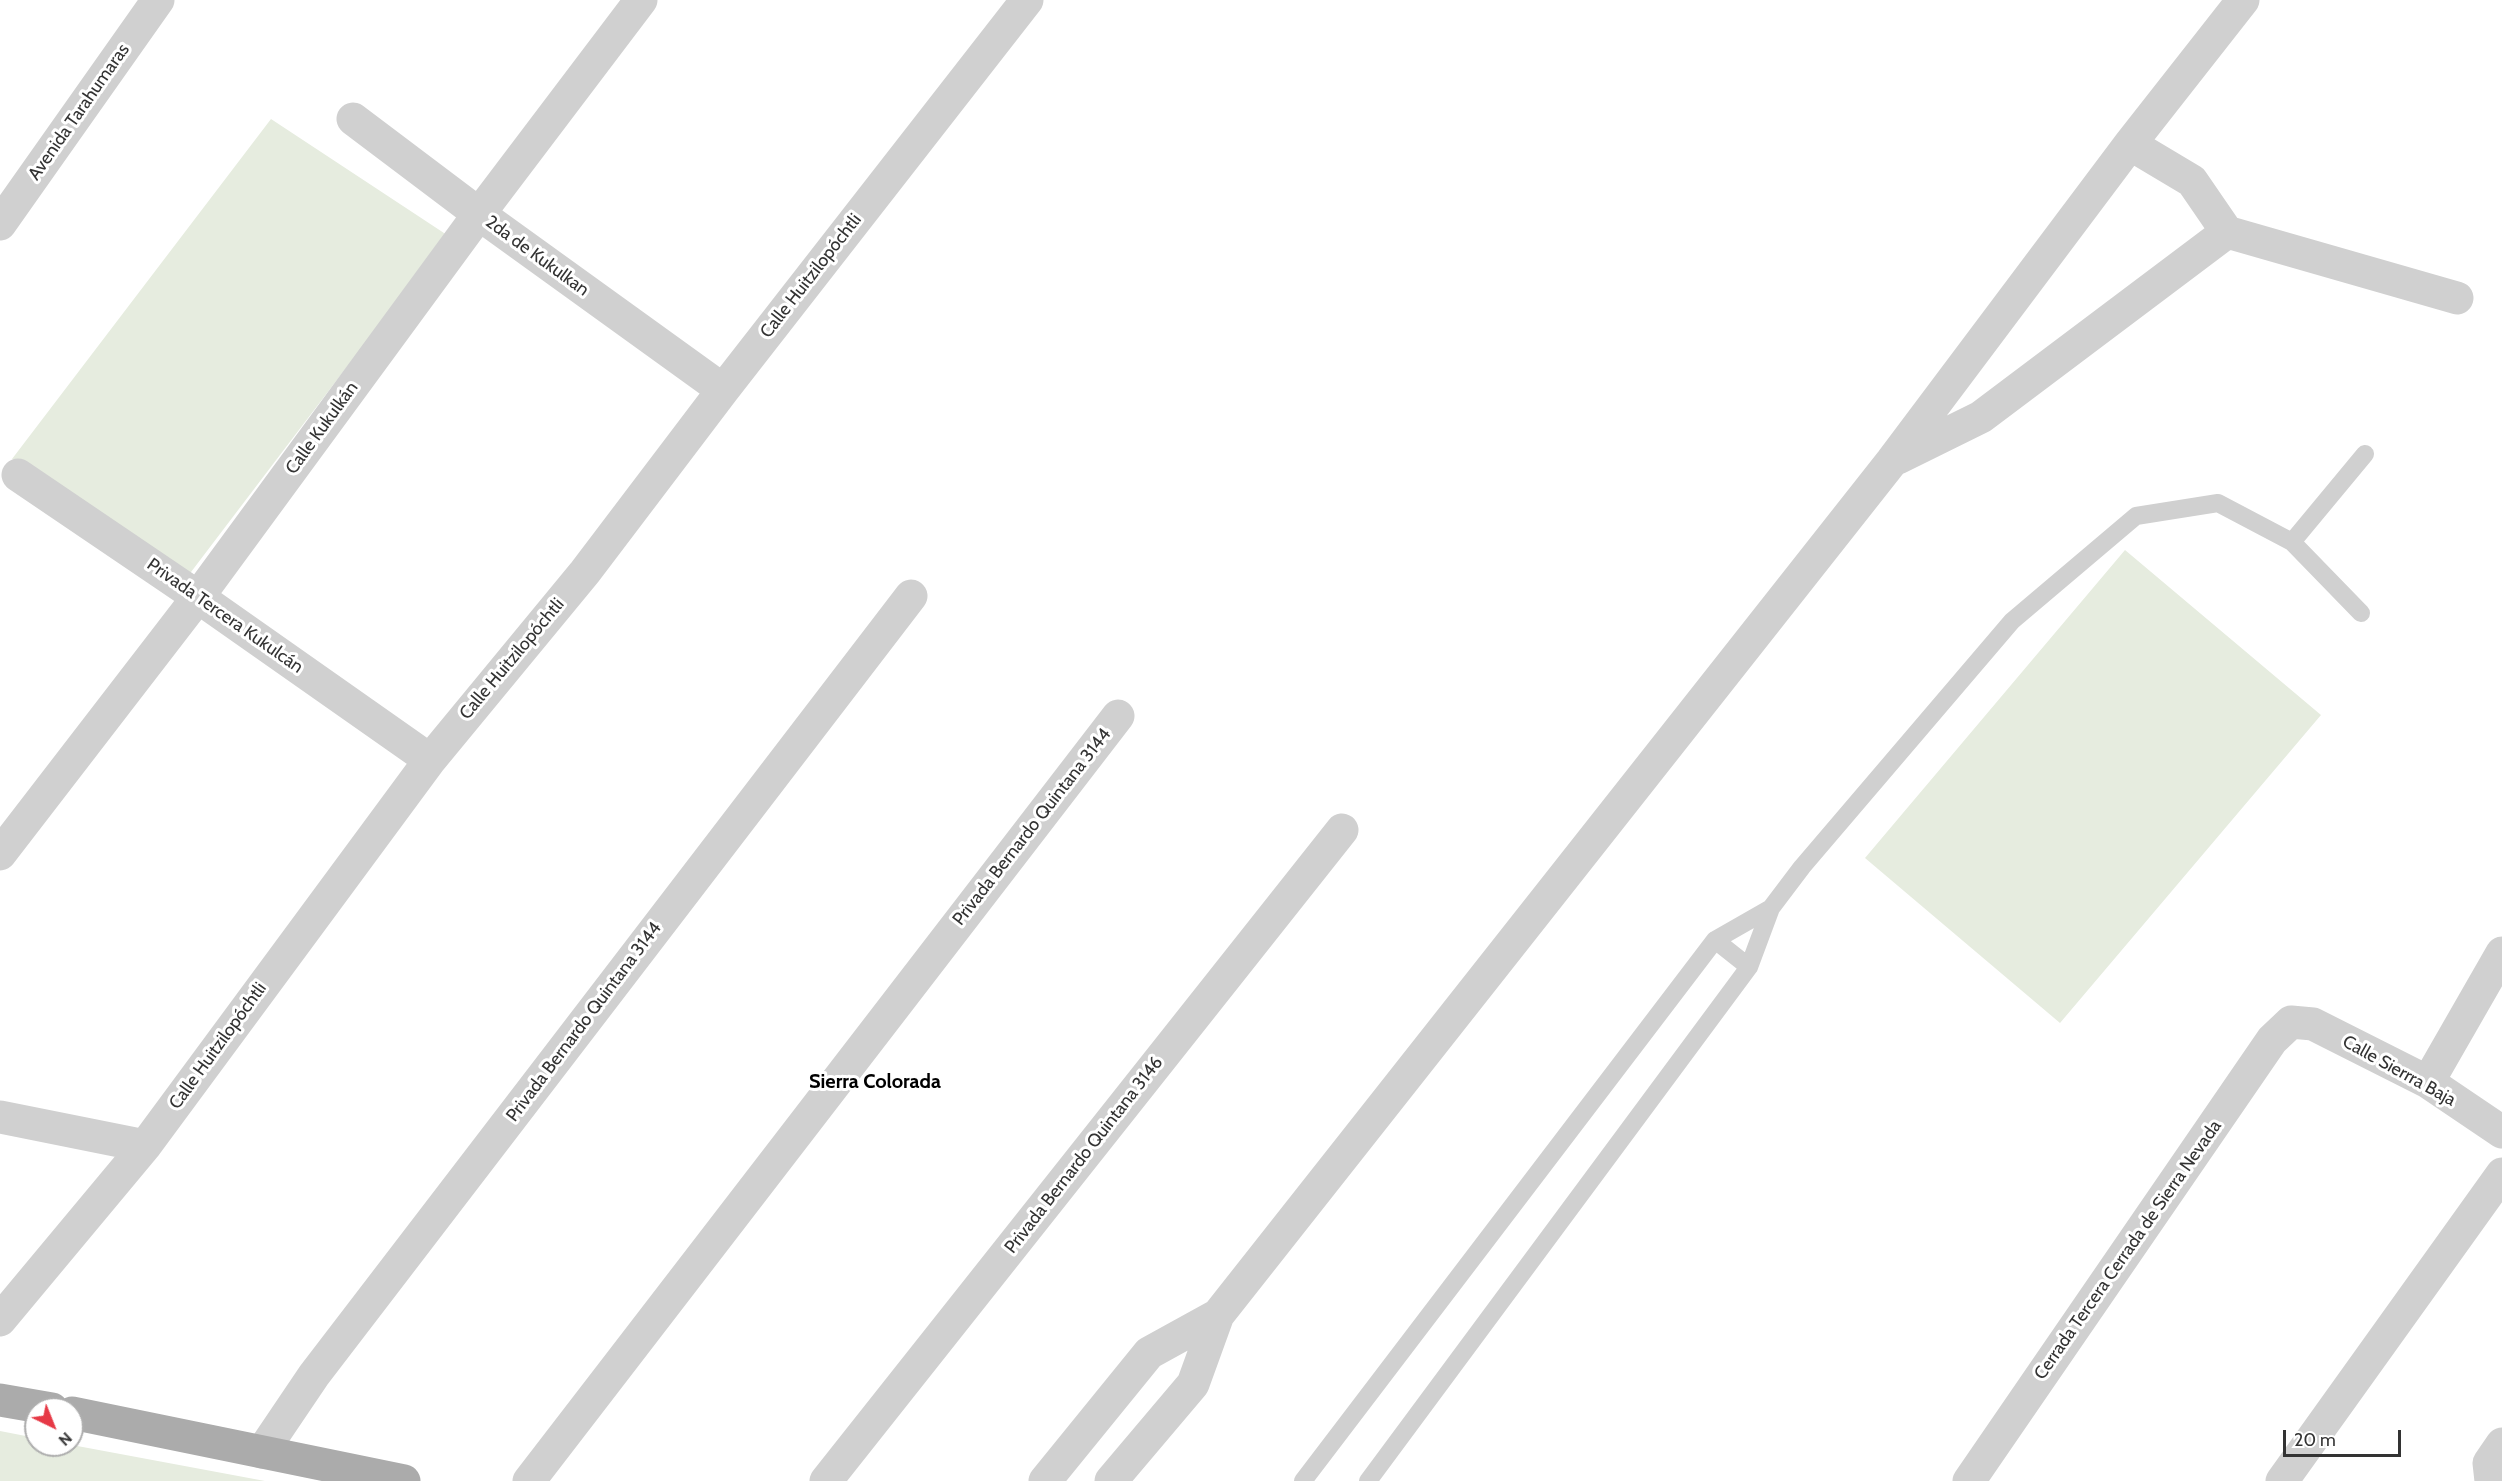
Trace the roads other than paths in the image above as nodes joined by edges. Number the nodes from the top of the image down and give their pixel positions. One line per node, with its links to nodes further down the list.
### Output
1 (158, 0): 8 (street, Avenida Tarahumaras)
2 (641, 0): 7 (street, Calle Kukulkán)
3 (1027, 0): 11 (street, Calle Huitzilopóchtli)
4 (2243, 0): 6 (street)
5 (353, 119): 7 (street, 2da de Kukulkan)
6 (2130, 144): 9 (street); 13 (street)
7 (479, 214): 11 (street, 2da de Kukulkan); 17 (street, Calle Kukulkán)
8 (0, 224)
9 (2227, 232): 10 (street); 13 (street)
10 (2457, 298)
11 (723, 390): 20 (street, Calle Huitzilopóchtli)
12 (2365, 454): 15 (lane)
13 (1892, 461): 33 (street)
14 (18, 475): 17 (street, Privada Tercera Kukulcán)
15 (2292, 542): 18 (lane); 23 (lane)
16 (911, 596): 39 (street, Privada Bernardo Quintana 3144)
17 (198, 597): 20 (street, Privada Tercera Kukulcán); 22 (street, Calle Kukulkán)
18 (2361, 613)
19 (1118, 716): 41 (street, Privada Bernardo Quintana 3144)
20 (430, 760): 31 (street, Calle Huitzilopóchtli)
21 (1341, 830): 42 (street, Privada Bernardo Quintana 3146)
22 (5, 838)
23 (1771, 908): 24 (lane); 26 (lane)
24 (1715, 940): 26 (lane); 45 (lane)
25 (2502, 953): 28 (street)
26 (1749, 967): 46 (lane)
27 (2291, 1022): 28 (street, Calle Sierrra Baja); 47 (street, Cerrada Tercera Cerrada de Sierra Nevada)
28 (2428, 1082): 30 (street, Calle Sierrra Baja)
29 (0, 1117): 31 (street)
30 (2502, 1132)
31 (144, 1146): 34 (street, Calle Huitzilopóchtli)
32 (2502, 1174): 48 (street)
33 (1218, 1315): 43 (street); 44 (street)
34 (0, 1320)
35 (0, 1400): 36 (main road)
36 (24, 1404)
37 (84, 1415): 39 (main road)
38 (2502, 1444): 49 (street)
39 (262, 1452): 40 (main road)
40 (404, 1481)
41 (529, 1481)
42 (826, 1481)
43 (1045, 1481)
44 (1112, 1481)
45 (1303, 1481)
46 (1368, 1481)
47 (1969, 1481)
48 (2282, 1481)
49 (2491, 1481)

